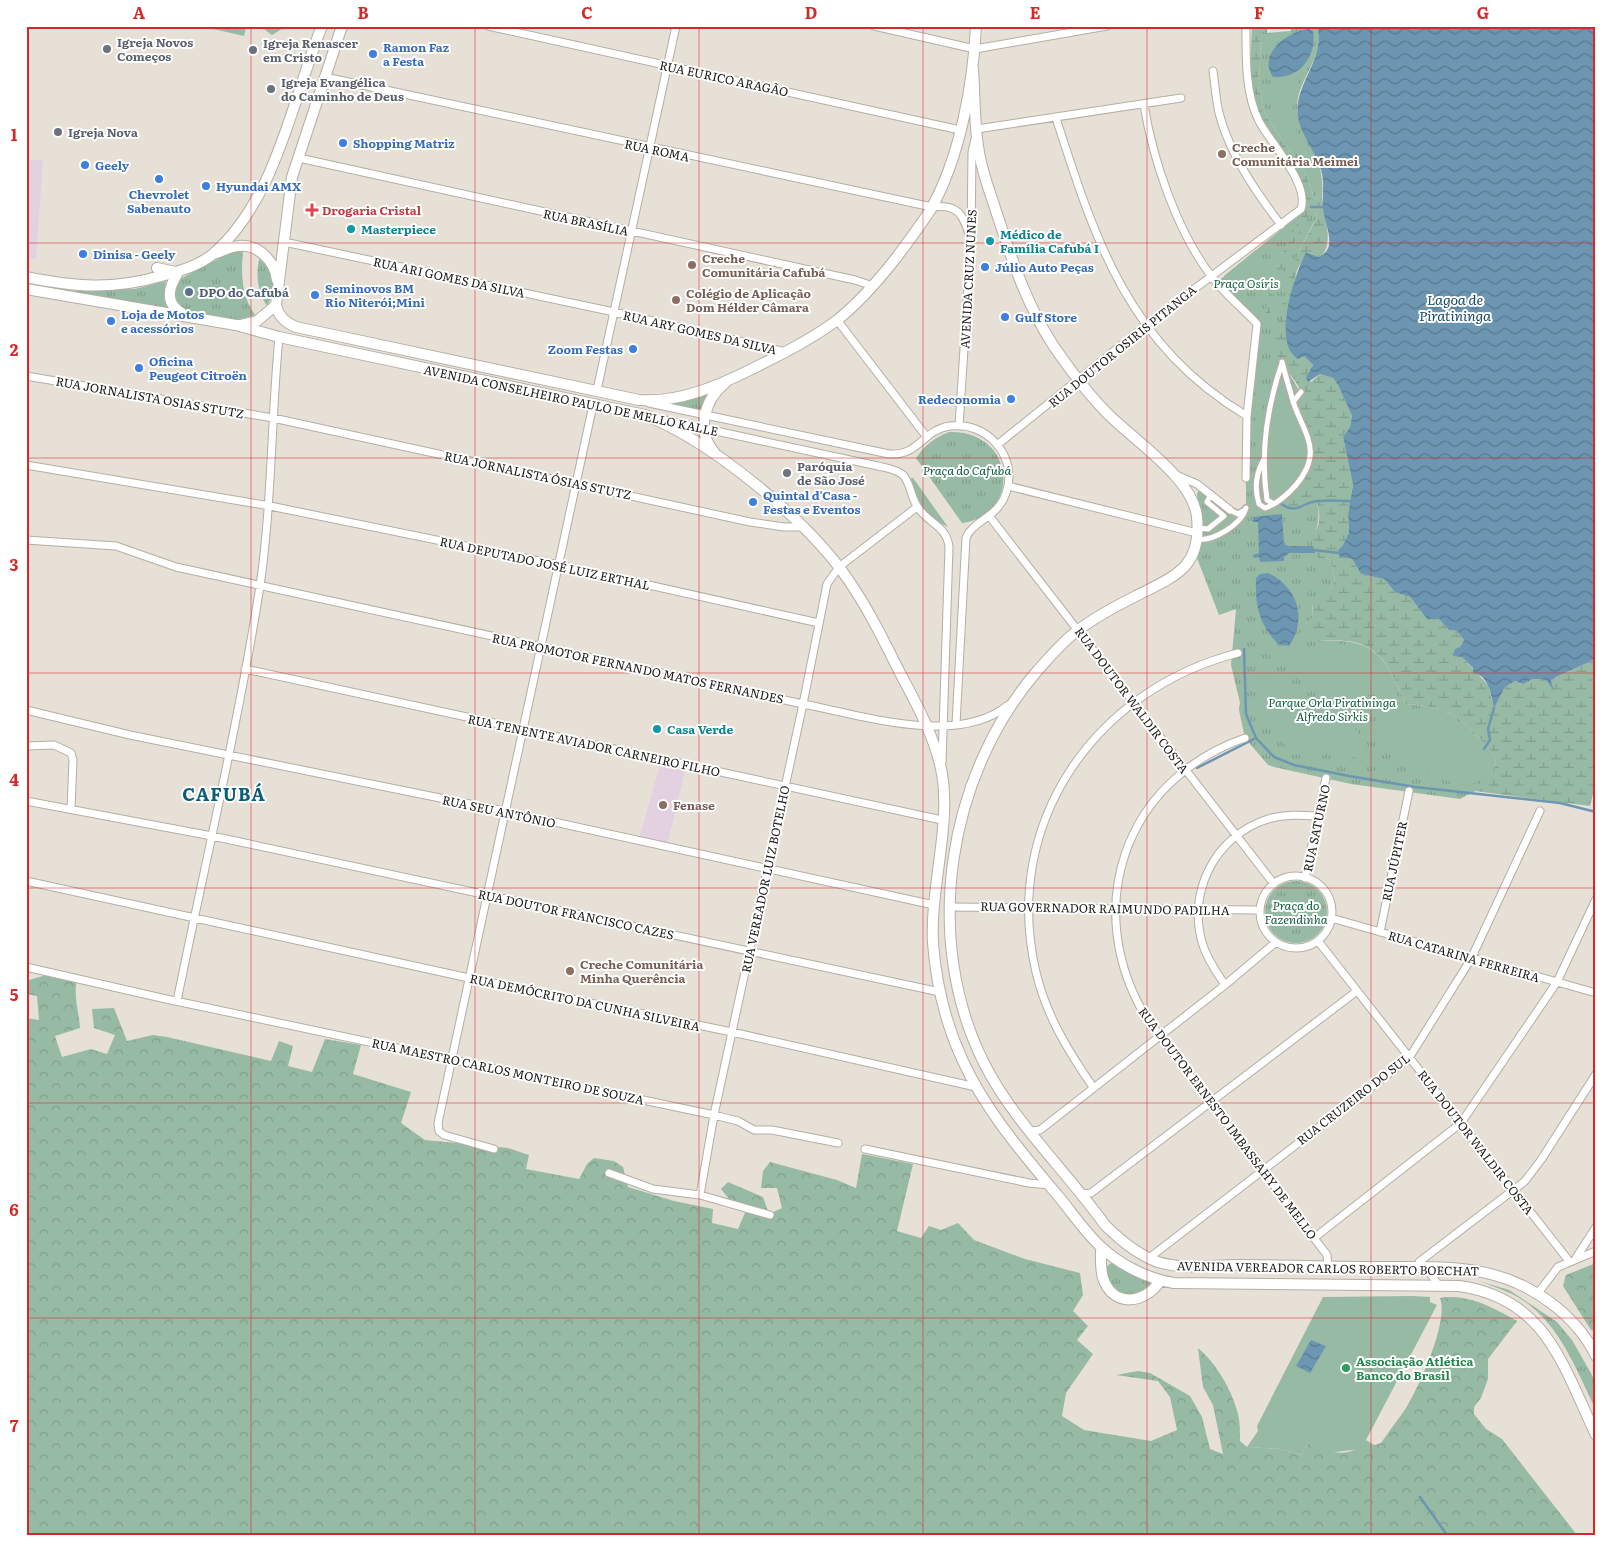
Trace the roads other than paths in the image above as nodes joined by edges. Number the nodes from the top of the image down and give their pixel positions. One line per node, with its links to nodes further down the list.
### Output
1 (322, 26): 26 (main road)
2 (342, 26): 13 (main road)
3 (488, 26): 10 (street, RUA EURICO ARAGÃO)
4 (676, 26): 10 (street)
5 (874, 26): 9 (street)
6 (976, 26): 9 (main road)
7 (1107, 26): 9 (street)
8 (1246, 26): 22 (street, RUA DOUTOR OSIRIS PITANGA)
9 (975, 49): 11 (main road)
10 (667, 66): 17 (street, RUA EURICO ARAGÃO); 19 (street)
11 (973, 69): 17 (main road); 18 (main road)
12 (1213, 71): 22 (street)
13 (325, 77): 19 (street, RUA ROMA); 20 (main road)
14 (1181, 98): 15 (street)
15 (1144, 105): 16 (street); 29 (street)
16 (1056, 118): 18 (street); 39 (street)
17 (960, 130): 21 (main road)
18 (977, 131): 24 (street, AVENIDA CRUZ NUNES); 44 (main road)
19 (649, 148): 21 (street, RUA ROMA); 23 (street)
20 (299, 158): 23 (street, RUA BRASÍLIA); 25 (main road)
21 (932, 207): 24 (street, RUA ROMA); 32 (main road)
22 (1281, 225): 29 (street, RUA DOUTOR OSIRIS PITANGA)
23 (631, 231): 32 (street, RUA BRASÍLIA); 35 (street)
24 (971, 240): 54 (street, AVENIDA CRUZ NUNES)
25 (284, 242): 31 (main road); 35 (street, RUA ARI GOMES DA SILVA)
26 (212, 255): 28 (main road); 31 (main road)
27 (157, 268): 28 (main road)
28 (178, 272): 30 (main road); 36 (main road)
29 (1210, 276): 39 (street, RUA DOUTOR OSIRIS PITANGA); 52 (street)
30 (26, 277)
31 (278, 286): 34 (main road)
32 (873, 286): 37 (main road)
33 (28, 290): 36 (main road)
34 (276, 305): 38 (main road); 45 (main road, AVENIDA CONSELHEIRO PAULO DE MELLO KALLE)
35 (614, 312): 41 (street, RUA ARY GOMES DA SILVA); 45 (street)
36 (189, 317): 38 (main road)
37 (837, 320): 41 (main road); 56 (street)
38 (236, 325): 40 (main road, AVENIDA CONSELHEIRO PAULO DE MELLO KALLE)
39 (1145, 326): 44 (street, RUA DOUTOR OSIRIS PITANGA); 52 (street)
40 (278, 337): 49 (main road, AVENIDA CONSELHEIRO PAULO DE MELLO KALLE); 53 (street)
41 (786, 352): 43 (main road)
42 (26, 376): 53 (street, RUA JORNALISTA OSIAS STUTZ)
43 (730, 380): 47 (main road); 51 (main road)
44 (1079, 380): 57 (street, RUA DOUTOR OSIRIS PITANGA); 61 (main road)
45 (596, 390): 47 (main road, AVENIDA CONSELHEIRO PAULO DE MELLO KALLE)
46 (1301, 392): 48 (street)
47 (638, 400): 51 (street, AVENIDA CONSELHEIRO PAULO DE MELLO KALLE)
48 (1293, 402): 58 (street); 68 (street)
49 (593, 405): 50 (main road, AVENIDA CONSELHEIRO PAULO DE MELLO KALLE); 63 (street)
50 (645, 415): 55 (street, AVENIDA CONSELHEIRO PAULO DE MELLO KALLE); 59 (main road)
51 (706, 416): 55 (main road); 56 (street, AVENIDA CONSELHEIRO PAULO DE MELLO KALLE)
52 (1247, 416): 62 (street)
53 (273, 418): 63 (street, RUA JORNALISTA ÓSIAS STUTZ); 69 (street)
54 (959, 426): 56 (street); 57 (street)
55 (703, 428): 59 (main road); 70 (street, AVENIDA CONSELHEIRO PAULO DE MELLO KALLE)
56 (926, 436)
57 (998, 445): 64 (street)
58 (1264, 459): 65 (street); 67 (street)
59 (726, 463): 76 (main road)
60 (26, 465): 69 (street, RUA DEPUTADO JOSÉ LUIZ ERTHAL)
61 (1175, 475): 66 (street); 79 (main road)
62 (1246, 478)
63 (576, 483): 76 (street, RUA JORNALISTA ÓSIAS STUTZ); 82 (street)
64 (1008, 486): 73 (street); 79 (street)
65 (1265, 487): 67 (street); 68 (street)
66 (1211, 494): 71 (street); 72 (street)
67 (1257, 499): 68 (street)
68 (1274, 504)
69 (270, 506): 82 (street, RUA DEPUTADO JOSÉ LUIZ ERTHAL); 84 (street)
70 (917, 507): 83 (street); 96 (street, AVENIDA VEREADOR CARLOS ROBERTO BOECHAT)
71 (1227, 508): 72 (street); 74 (street); 74 (street)
72 (1220, 514): 75 (street)
73 (990, 517): 86 (street, RUA DOUTOR WALDIR COSTA); 94 (street)
74 (1237, 522): 78 (street)
75 (1216, 524): 77 (street); 78 (street)
76 (802, 528): 83 (main road)
77 (1208, 529): 79 (street); 80 (street)
78 (1223, 532): 80 (street)
79 (1197, 533): 80 (street); 86 (main road, AVENIDA VEREADOR CARLOS ROBERTO BOECHAT)
80 (1213, 536)
81 (26, 540): 84 (street, RUA PROMOTOR FERNANDO MATOS FERNANDES)
82 (559, 565): 85 (street, RUA DEPUTADO JOSÉ LUIZ ERTHAL); 87 (street)
83 (839, 567): 85 (street, RUA VEREADOR LUIZ BOTELHO); 95 (main road)
84 (260, 585): 87 (street, RUA PROMOTOR FERNANDO MATOS FERNANDES); 89 (street)
85 (819, 623): 92 (street, RUA VEREADOR LUIZ BOTELHO)
86 (1078, 630): 90 (main road, AVENIDA VEREADOR CARLOS ROBERTO BOECHAT); 91 (street, RUA DOUTOR WALDIR COSTA)
87 (540, 647): 92 (street, RUA PROMOTOR FERNANDO MATOS FERNANDES); 97 (street)
88 (1238, 653): 91 (street)
89 (245, 669): 97 (street, RUA TENENTE AVIADOR CARNEIRO FILHO); 100 (street)
90 (1013, 701): 94 (street, RUA PROMOTOR FERNANDO MATOS FERNANDES); 121 (main road, AVENIDA VEREADOR CARLOS ROBERTO BOECHAT)
91 (1132, 702): 101 (street, RUA DOUTOR WALDIR COSTA); 122 (street)
92 (803, 704): 95 (street, RUA PROMOTOR FERNANDO MATOS FERNANDES); 104 (street, RUA VEREADOR LUIZ BOTELHO)
93 (26, 710): 100 (street, RUA SEU ANTÔNIO)
94 (956, 724): 96 (street, RUA PROMOTOR FERNANDO MATOS FERNANDES)
95 (925, 726): 96 (street, RUA PROMOTOR FERNANDO MATOS FERNANDES); 102 (main road)
96 (943, 726): 102 (street, AVENIDA VEREADOR CARLOS ROBERTO BOECHAT)
97 (522, 730): 104 (street, RUA TENENTE AVIADOR CARNEIRO FILHO); 108 (street)
98 (1244, 738): 101 (street, RUA DOUTOR ERNESTO IMBASSAHY DE MELLO)
99 (26, 746): 107 (street)
100 (230, 754): 108 (street, RUA SEU ANTÔNIO); 112 (street)
101 (1184, 770): 113 (street, RUA DOUTOR WALDIR COSTA); 123 (street, RUA DOUTOR ERNESTO IMBASSAHY DE MELLO)
102 (942, 775): 111 (main road, AVENIDA VEREADOR CARLOS ROBERTO BOECHAT)
103 (1326, 778): 110 (street, RUA SATURNO)
104 (785, 787): 111 (street, RUA TENENTE AVIADOR CARNEIRO FILHO); 114 (street, RUA VEREADOR LUIZ BOTELHO)
105 (1409, 791): 128 (street, RUA JÚPITER)
106 (26, 801): 107 (street, RUA DOUTOR FRANCISCO CAZES)
107 (71, 808): 112 (street, RUA DOUTOR FRANCISCO CAZES)
108 (504, 811): 114 (street, RUA SEU ANTÔNIO); 118 (street)
109 (1540, 811): 132 (street, RUA CRUZEIRO DO SUL)
110 (1318, 816): 113 (street); 115 (street, RUA SATURNO)
111 (942, 820): 120 (main road, AVENIDA VEREADOR CARLOS ROBERTO BOECHAT)
112 (212, 836): 118 (street, RUA DOUTOR FRANCISCO CAZES); 126 (street)
113 (1236, 836): 117 (street, RUA DOUTOR WALDIR COSTA); 124 (street)
114 (768, 870): 120 (street, RUA SEU ANTÔNIO); 131 (street, RUA VEREADOR LUIZ BOTELHO)
115 (1306, 878): 117 (street); 127 (street)
116 (26, 882): 126 (street, RUA DEMÓCRITO DA CUNHA SILVEIRA)
117 (1274, 884): 125 (street)
118 (486, 895): 131 (street, RUA DOUTOR FRANCISCO CAZES); 134 (street)
119 (1596, 899): 135 (street)
120 (934, 905): 138 (main road, AVENIDA VEREADOR CARLOS ROBERTO BOECHAT)
121 (951, 906): 122 (street, RUA GOVERNADOR RAIMUNDO PADILHA); 151 (main road, AVENIDA VEREADOR CARLOS ROBERTO BOECHAT)
122 (1029, 906): 123 (street, RUA GOVERNADOR RAIMUNDO PADILHA); 147 (street)
123 (1115, 907): 124 (street, RUA GOVERNADOR RAIMUNDO PADILHA); 142 (street, RUA DOUTOR ERNESTO IMBASSAHY DE MELLO)
124 (1198, 910): 125 (street, RUA GOVERNADOR RAIMUNDO PADILHA); 136 (street)
125 (1260, 910): 130 (street)
126 (194, 917): 134 (street, RUA DEMÓCRITO DA CUNHA SILVEIRA); 140 (street)
127 (1331, 918): 128 (street, RUA CATARINA FERREIRA); 129 (street)
128 (1380, 932): 132 (street, RUA CATARINA FERREIRA)
129 (1318, 941): 130 (street); 137 (street, RUA DOUTOR WALDIR COSTA)
130 (1276, 942): 136 (street)
131 (749, 952): 138 (street, RUA DOUTOR FRANCISCO CAZES); 141 (street, RUA VEREADOR LUIZ BOTELHO)
132 (1471, 959): 135 (street, RUA CATARINA FERREIRA); 143 (street, RUA CRUZEIRO DO SUL)
133 (26, 966): 140 (street, RUA MAESTRO CARLOS MONTEIRO DE SOUZA)
134 (468, 978): 141 (street, RUA DEMÓCRITO DA CUNHA SILVEIRA); 144 (street)
135 (1557, 982): 139 (street, RUA CATARINA FERREIRA); 150 (street)
136 (1225, 985): 142 (street)
137 (1357, 991): 143 (street, RUA DOUTOR WALDIR COSTA); 148 (street)
138 (940, 992): 146 (main road, AVENIDA VEREADOR CARLOS ROBERTO BOECHAT)
139 (1596, 993)
140 (177, 1001): 144 (street, RUA MAESTRO CARLOS MONTEIRO DE SOUZA)
141 (732, 1032): 146 (street, RUA DEMÓCRITO DA CUNHA SILVEIRA); 149 (street, RUA VEREADOR LUIZ BOTELHO)
142 (1159, 1036): 147 (street); 148 (street, RUA DOUTOR ERNESTO IMBASSAHY DE MELLO)
143 (1410, 1058): 150 (street, RUA DOUTOR WALDIR COSTA); 155 (street, RUA CRUZEIRO DO SUL)
144 (452, 1059): 149 (street, RUA MAESTRO CARLOS MONTEIRO DE SOUZA); 153 (street)
145 (1596, 1074): 158 (street)
146 (976, 1087): 157 (main road, AVENIDA VEREADOR CARLOS ROBERTO BOECHAT)
147 (1092, 1087): 151 (street)
148 (1211, 1103): 155 (street, RUA DOUTOR ERNESTO IMBASSAHY DE MELLO); 159 (street)
149 (714, 1115): 152 (street, RUA MAESTRO CARLOS MONTEIRO DE SOUZA); 160 (street, RUA VEREADOR LUIZ BOTELHO)
150 (1461, 1123): 158 (street, RUA DOUTOR WALDIR COSTA); 163 (street)
151 (1032, 1131): 159 (main road, AVENIDA VEREADOR CARLOS ROBERTO BOECHAT)
152 (838, 1143)
153 (494, 1149)
154 (865, 1149): 157 (street)
155 (1262, 1170): 163 (street, RUA DOUTOR ERNESTO IMBASSAHY DE MELLO); 166 (street, RUA CRUZEIRO DO SUL)
156 (609, 1173): 160 (street)
157 (1049, 1185): 164 (main road, AVENIDA VEREADOR CARLOS ROBERTO BOECHAT)
158 (1513, 1190): 167 (street, RUA DOUTOR WALDIR COSTA); 169 (street)
159 (1083, 1194): 166 (main road, AVENIDA VEREADOR CARLOS ROBERTO BOECHAT)
160 (700, 1195): 161 (street)
161 (770, 1215)
162 (1596, 1227): 167 (street)
163 (1314, 1238): 168 (street, RUA DOUTOR ERNESTO IMBASSAHY DE MELLO)
164 (1101, 1247): 170 (main road, AVENIDA VEREADOR CARLOS ROBERTO BOECHAT); 170 (main road)
165 (1596, 1251): 167 (street)
166 (1149, 1258): 168 (main road, AVENIDA VEREADOR CARLOS ROBERTO BOECHAT); 170 (main road)
167 (1572, 1260): 172 (street)
168 (1328, 1267): 169 (main road, AVENIDA VEREADOR CARLOS ROBERTO BOECHAT)
169 (1419, 1268): 171 (street); 172 (main road, AVENIDA VEREADOR CARLOS ROBERTO BOECHAT)
170 (1160, 1281): 171 (main road, AVENIDA VEREADOR CARLOS ROBERTO BOECHAT)
171 (1439, 1286): 174 (main road, AVENIDA VEREADOR CARLOS ROBERTO BOECHAT)
172 (1538, 1293): 173 (main road, AVENIDA VEREADOR CARLOS ROBERTO BOECHAT)
173 (1596, 1356)
174 (1596, 1435)

